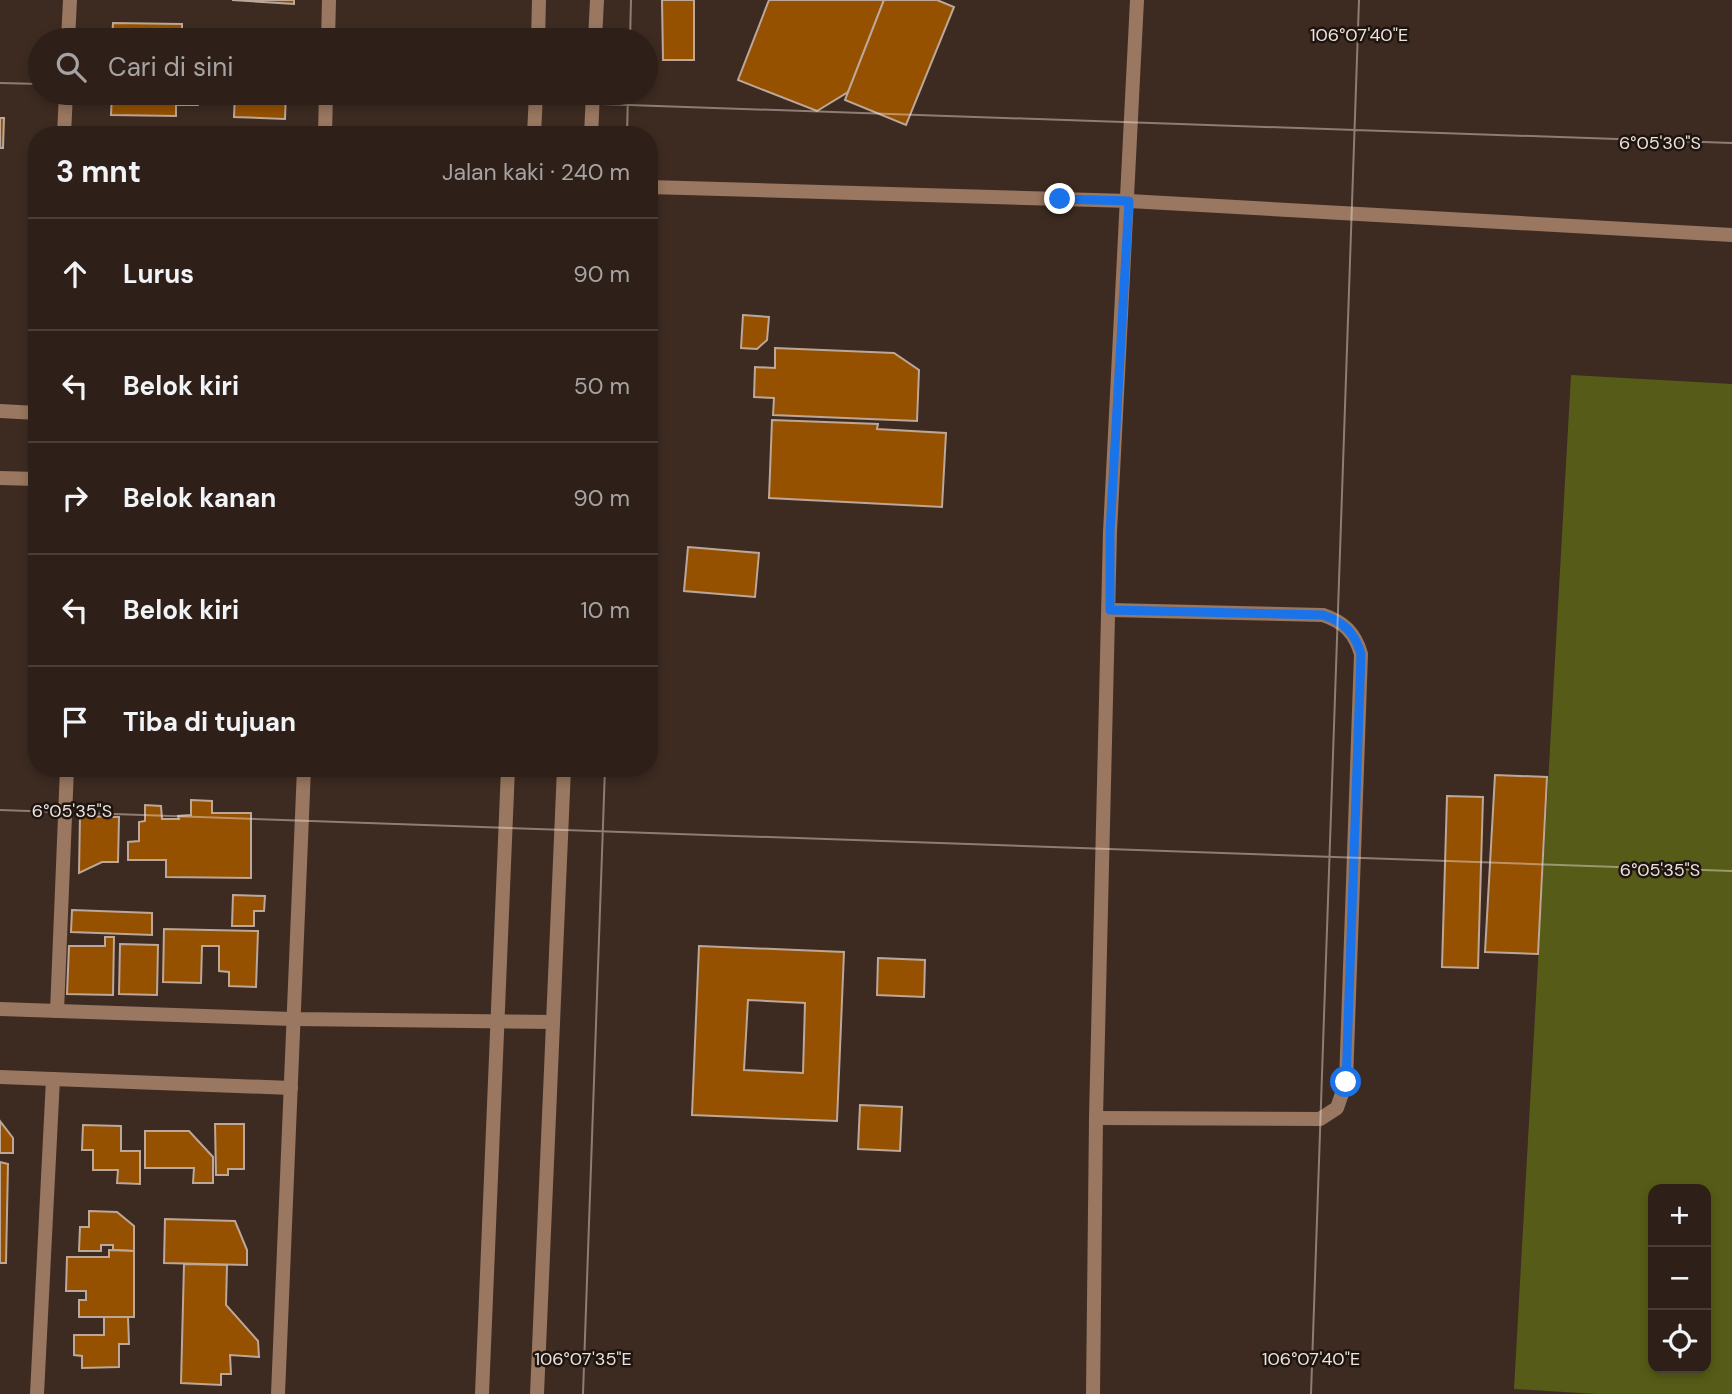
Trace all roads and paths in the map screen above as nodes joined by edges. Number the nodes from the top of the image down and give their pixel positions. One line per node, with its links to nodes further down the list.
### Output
1 (70, 0): 6 (lane)
2 (329, 0): 7 (lane)
3 (540, 0): 8 (lane)
4 (597, 0): 9 (lane)
5 (1137, 0): 19 (lane)
6 (69, 28)
7 (328, 28)
8 (539, 28)
9 (596, 28)
10 (65, 105): 14 (lane)
11 (326, 105): 15 (lane)
12 (535, 105): 16 (lane)
13 (592, 105): 17 (lane)
14 (64, 126)
15 (325, 126)
16 (534, 126)
17 (591, 126)
18 (658, 187): 19 (lane)
19 (1129, 201): 20 (lane); 25 (lane)
20 (1732, 235)
21 (0, 411): 22 (lane)
22 (28, 412)
23 (0, 478): 24 (lane)
24 (28, 479)
25 (1110, 610): 38 (lane); 38 (lane)
26 (67, 777): 31 (lane)
27 (304, 777): 32 (lane)
28 (508, 777): 33 (lane)
29 (564, 777): 34 (lane)
30 (0, 1009): 31 (lane)
31 (57, 1011): 32 (lane)
32 (293, 1019): 33 (lane); 37 (lane)
33 (497, 1021): 34 (lane); 41 (lane)
34 (553, 1022): 42 (lane)
35 (0, 1077): 36 (lane)
36 (53, 1079): 37 (lane); 39 (lane)
37 (291, 1088): 40 (lane)
38 (1096, 1118): 43 (lane)
39 (37, 1394)
40 (278, 1394)
41 (482, 1394)
42 (537, 1394)
43 (1093, 1394)

